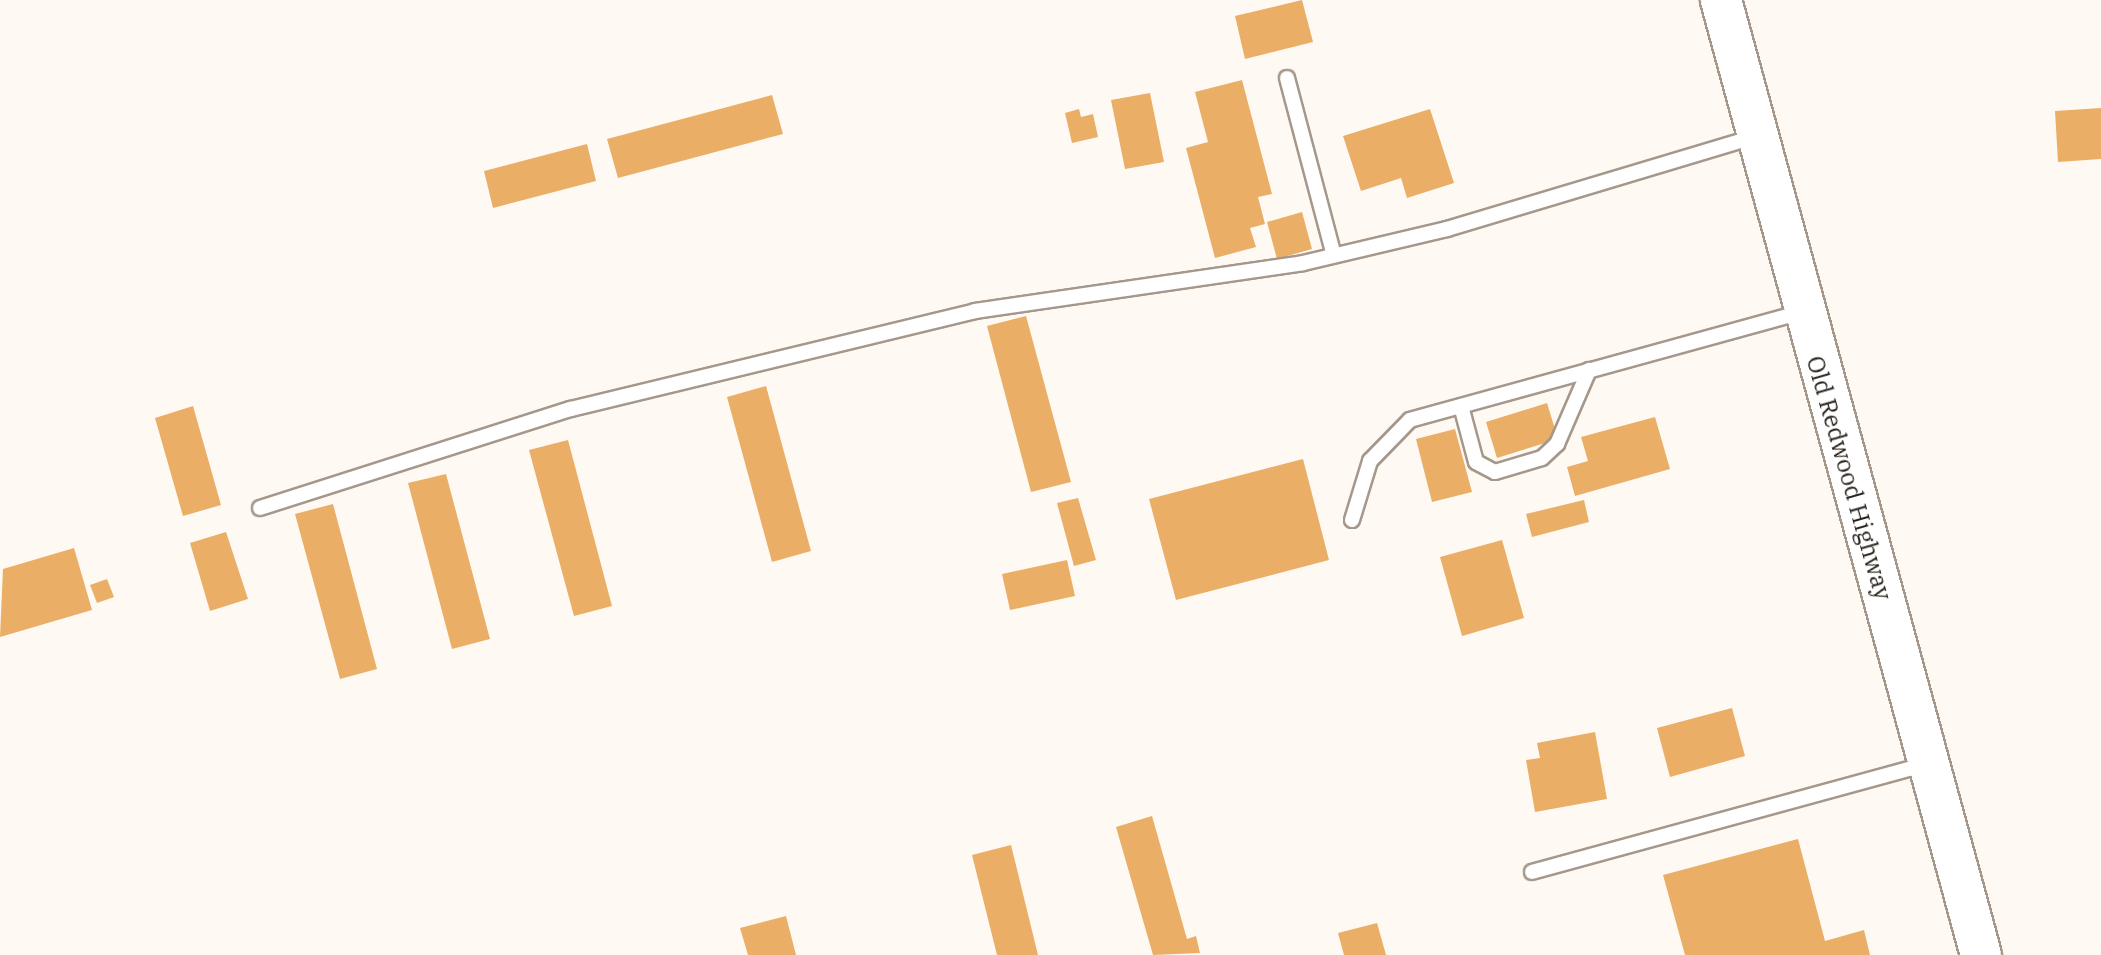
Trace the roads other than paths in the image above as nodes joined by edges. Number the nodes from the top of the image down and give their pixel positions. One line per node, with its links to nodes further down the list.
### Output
1 (1721, 0): 3 (main road, Old Redwood Highway)
2 (1287, 78): 4 (lane)
3 (1757, 136): 4 (lane); 5 (main road, Old Redwood Highway)
4 (1333, 252): 8 (lane)
5 (1803, 312): 6 (lane); 10 (main road, Old Redwood Highway)
6 (1589, 370): 7 (lane); 7 (lane)
7 (1461, 406): 9 (lane)
8 (260, 508)
9 (1352, 520)
10 (1930, 763): 11 (lane); 12 (main road, Old Redwood Highway)
11 (1532, 872)
12 (1981, 955)

